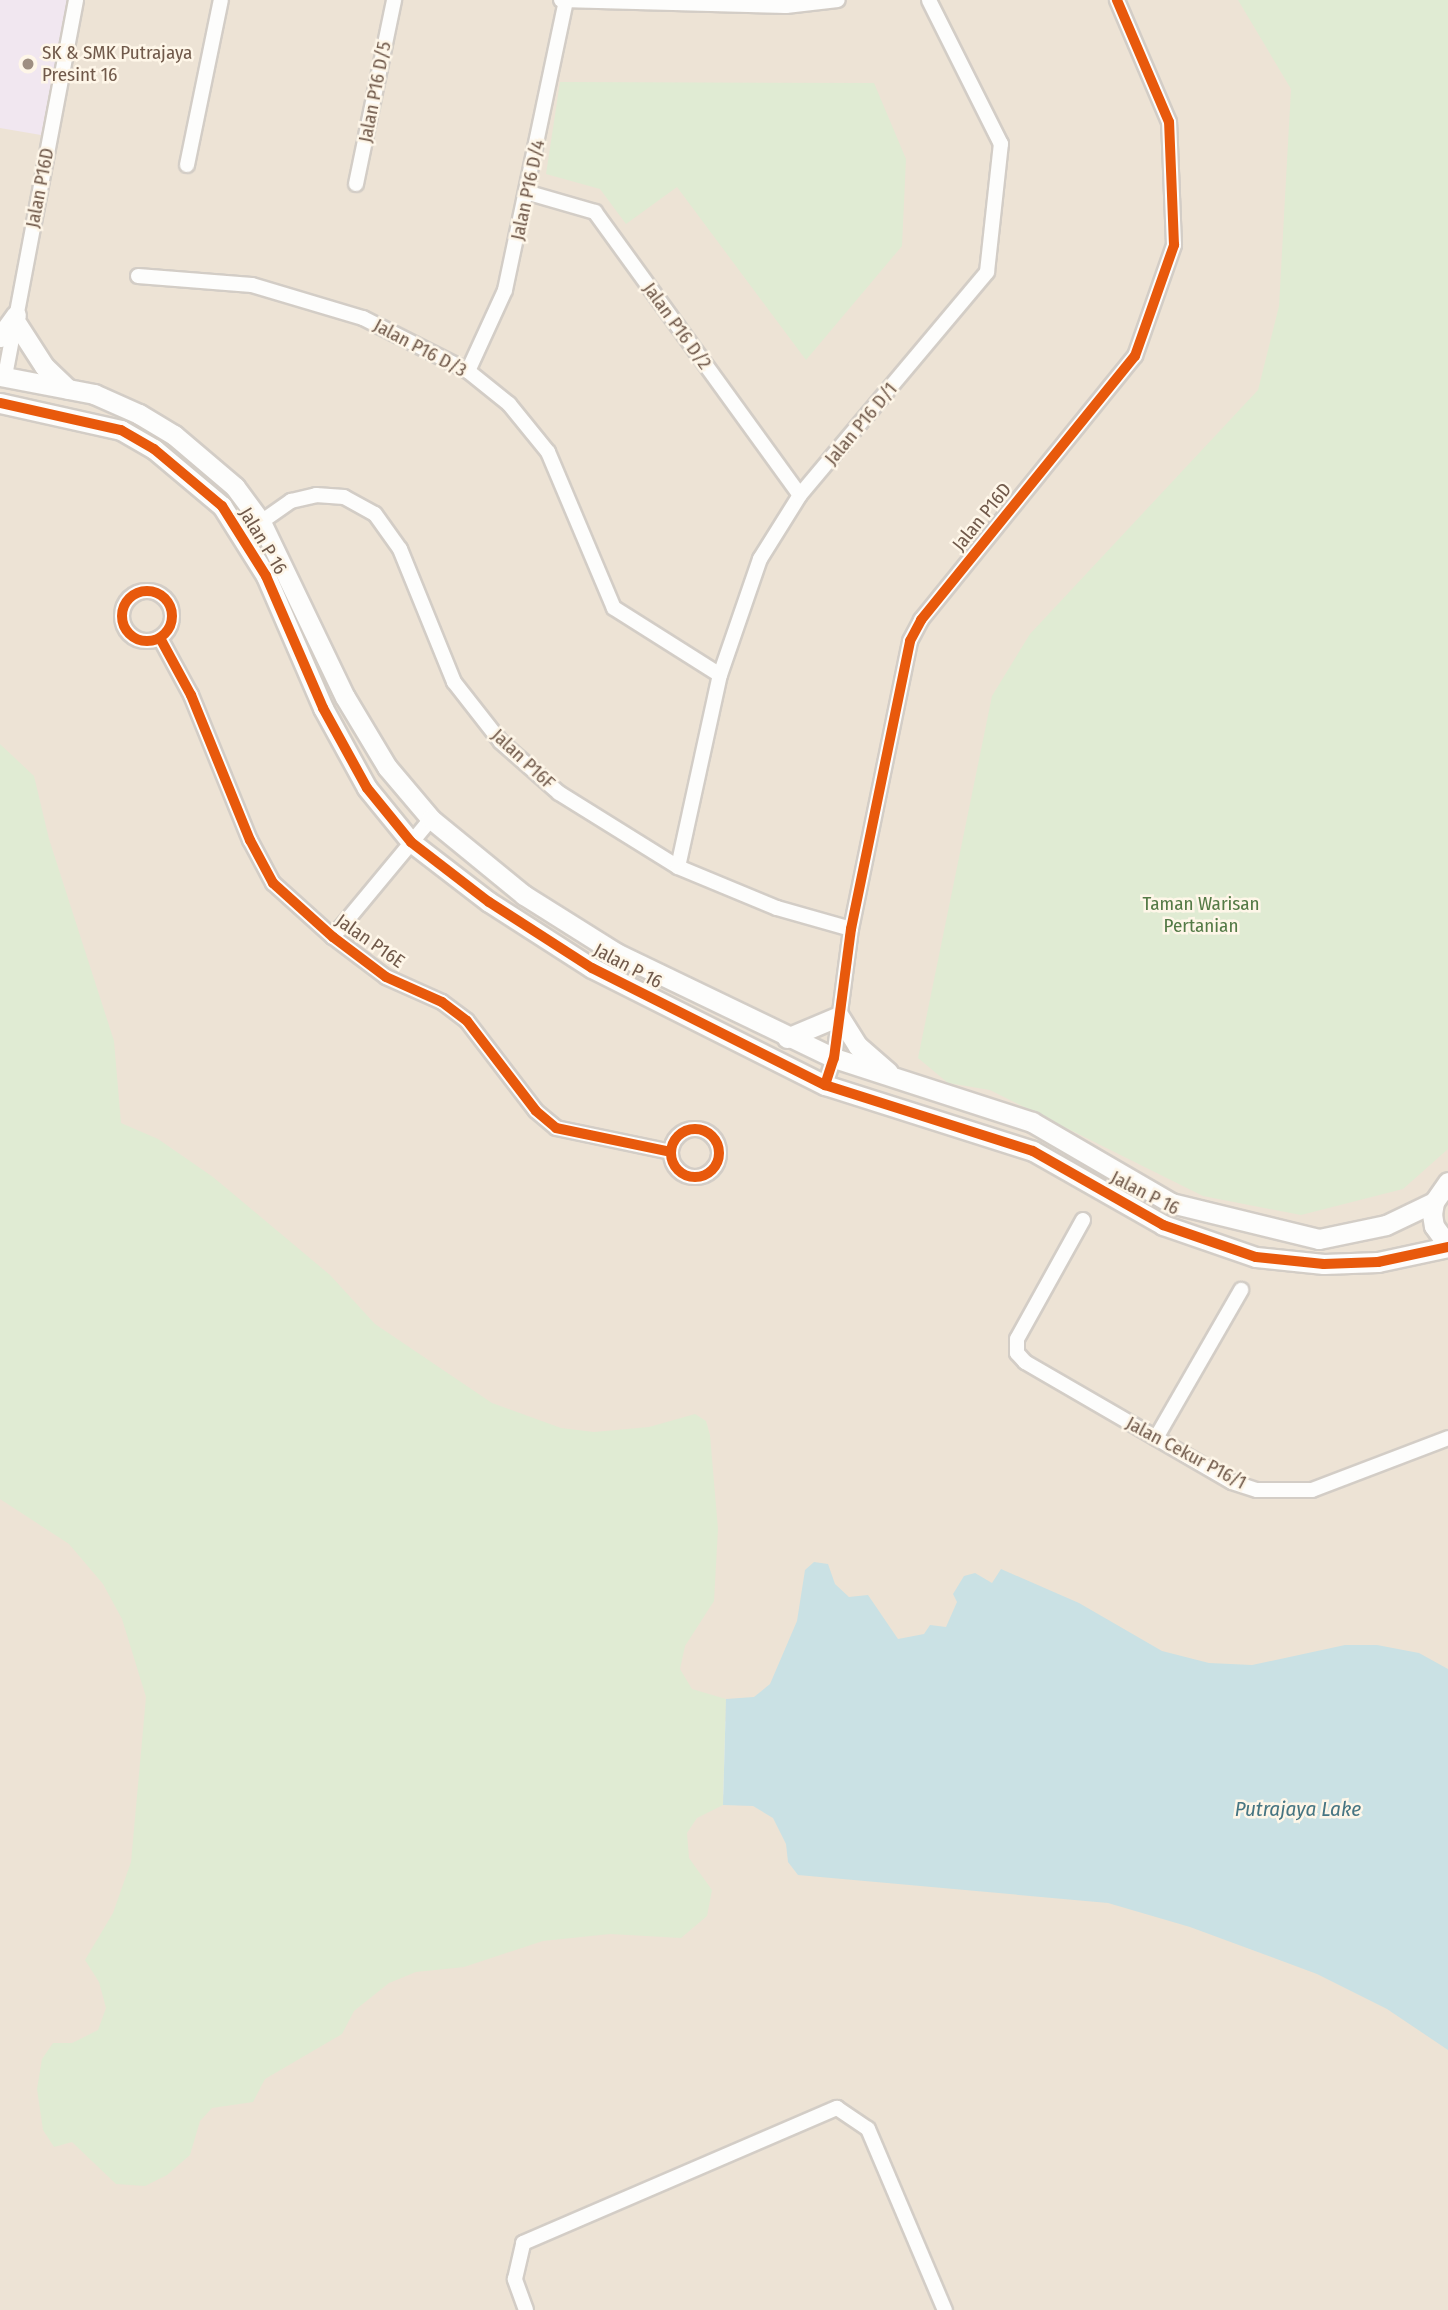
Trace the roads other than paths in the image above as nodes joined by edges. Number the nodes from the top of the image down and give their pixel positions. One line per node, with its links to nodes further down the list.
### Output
1 (76, 0): 12 (street, Jalan P16D)
2 (220, 0): 8 (street)
3 (394, 0): 9 (street, Jalan P16 D/5)
4 (838, 0): 7 (street)
5 (929, 0): 19 (street, Jalan P16 D/1)
6 (1117, 0): 26 (street, Jalan P16D)
7 (564, 1): 10 (street, Jalan P16 D/4)
8 (187, 165)
9 (356, 184)
10 (528, 193): 14 (street, Jalan P16 D/4); 19 (street, Jalan P16 D/2)
11 (138, 276): 14 (street, Jalan P16 D/3)
12 (16, 318): 13 (street); 15 (street, Jalan P16D); 16 (street)
13 (0, 337)
14 (468, 371): 22 (street, Jalan P16 D/3)
15 (2, 377): 16 (street, Jalan P 16); 18 (street)
16 (68, 389): 20 (street, Jalan P 16)
17 (0, 402): 18 (street, Jalan P 16)
18 (47, 412): 24 (street, Jalan P 16)
19 (800, 495): 22 (street, Jalan P16 D/1)
20 (261, 522): 23 (street, Jalan P 16); 25 (street, Jalan P16F)
21 (160, 638): 27 (street, Jalan P16E)
22 (720, 675): 25 (street, Jalan P16 D/1)
23 (431, 819): 24 (street); 29 (street, Jalan P 16)
24 (411, 842): 27 (street); 32 (street, Jalan P 16)
25 (678, 867): 26 (street, Jalan P16F)
26 (851, 929): 28 (street, Jalan P16D)
27 (333, 937): 33 (street, Jalan P16E)
28 (839, 1016): 29 (street); 30 (street, Jalan P16D); 31 (street)
29 (787, 1038): 30 (street, Jalan P 16)
30 (834, 1058): 31 (street, Jalan P 16); 32 (street, Jalan P16D)
31 (897, 1080): 35 (street, Jalan P 16)
32 (825, 1085): 37 (street, Jalan P 16)
33 (671, 1152)
34 (1448, 1182): 35 (street, Jalan P 16)
35 (1434, 1202): 37 (street, Jalan P 16)
36 (1083, 1220): 39 (street, Jalan Cekur P16/1)
37 (1448, 1246)
38 (1241, 1290): 39 (street)
39 (1156, 1438): 40 (street, Jalan Cekur P16/1)
40 (1448, 1438)
41 (526, 2310): 42 (street)
42 (945, 2310)

